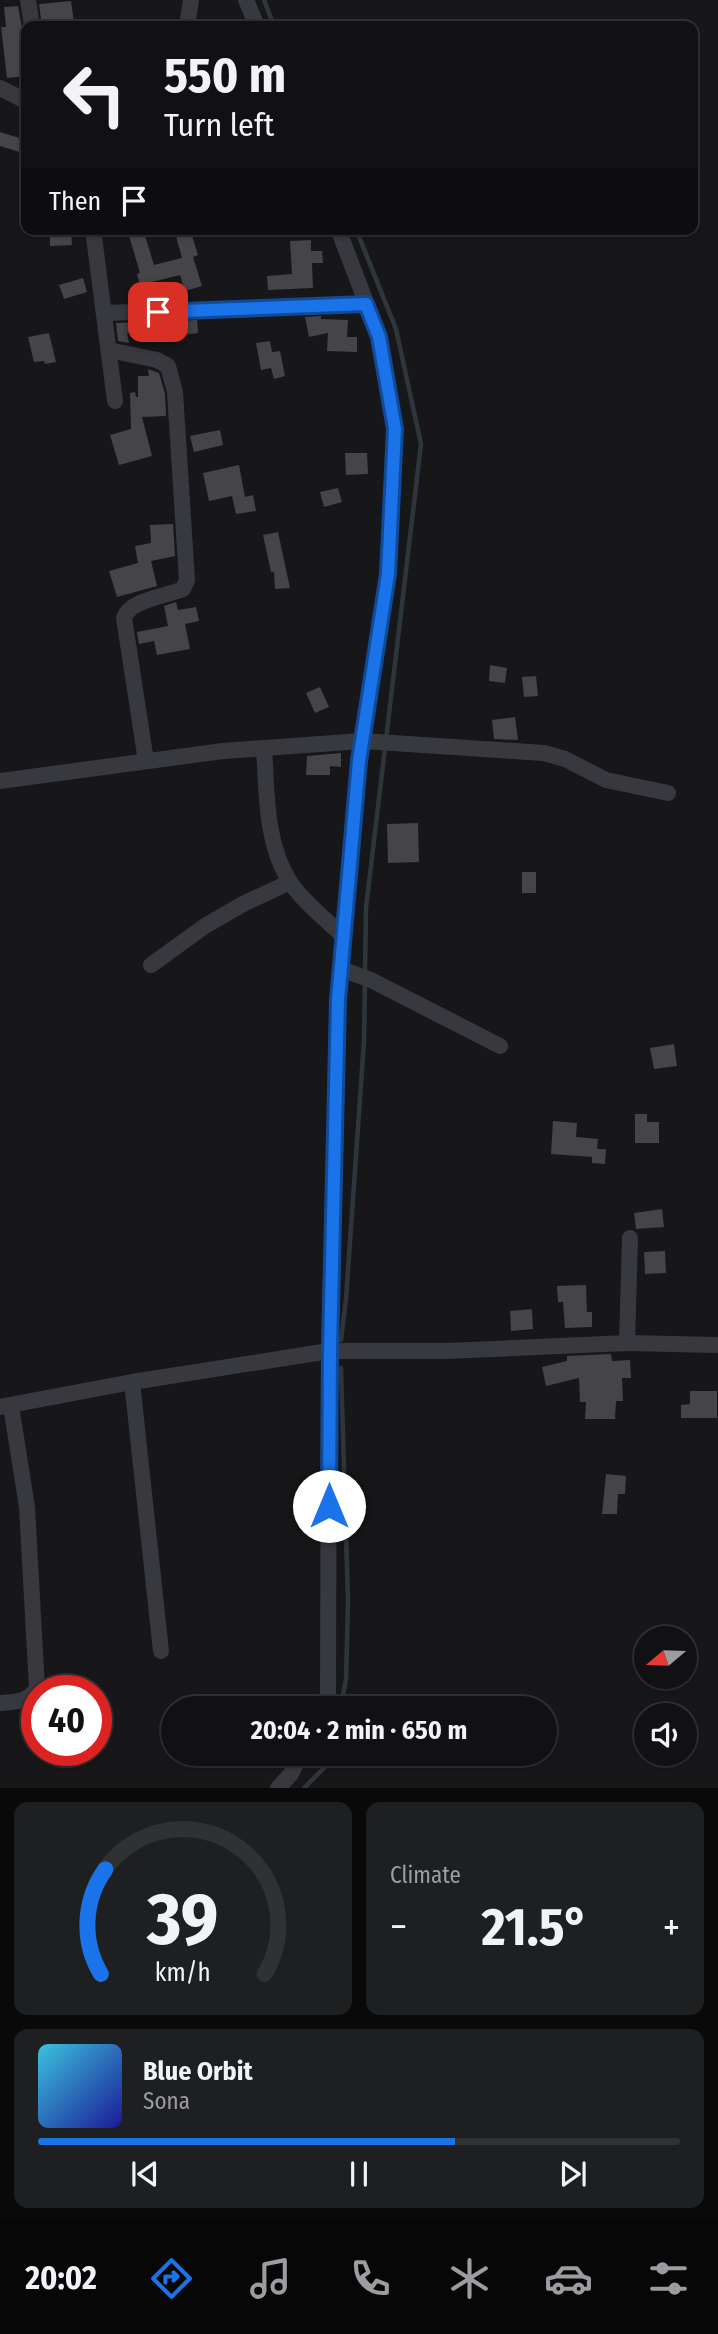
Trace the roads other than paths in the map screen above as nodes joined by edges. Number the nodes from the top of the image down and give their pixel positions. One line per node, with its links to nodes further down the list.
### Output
1 (28, 0): 4 (street)
2 (191, 0): 5 (street)
3 (246, 0): 6 (street)
4 (31, 21)
5 (188, 21)
6 (255, 21)
7 (0, 89): 8 (street)
8 (21, 99)
9 (94, 235): 12 (street)
10 (340, 235): 11 (street)
11 (366, 304): 12 (street); 15 (street)
12 (105, 313): 13 (street)
13 (109, 350): 14 (street); 17 (street)
14 (115, 401)
15 (374, 742): 16 (street); 19 (street); 21 (street)
16 (264, 748): 17 (street); 20 (street)
17 (146, 761): 18 (street)
18 (0, 781)
19 (668, 793)
20 (290, 882): 21 (street); 22 (street)
21 (344, 937): 23 (street)
22 (151, 965)
23 (344, 970): 24 (street); 28 (street)
24 (500, 1046)
25 (630, 1238): 26 (street)
26 (627, 1343): 27 (street); 28 (street)
27 (718, 1345)
28 (330, 1351): 29 (street); 32 (street)
29 (132, 1382): 30 (street); 31 (street)
30 (6, 1407): 33 (street)
31 (161, 1651)
32 (327, 1696)
33 (0, 1703)
34 (295, 1766): 35 (street)
35 (278, 1788)

